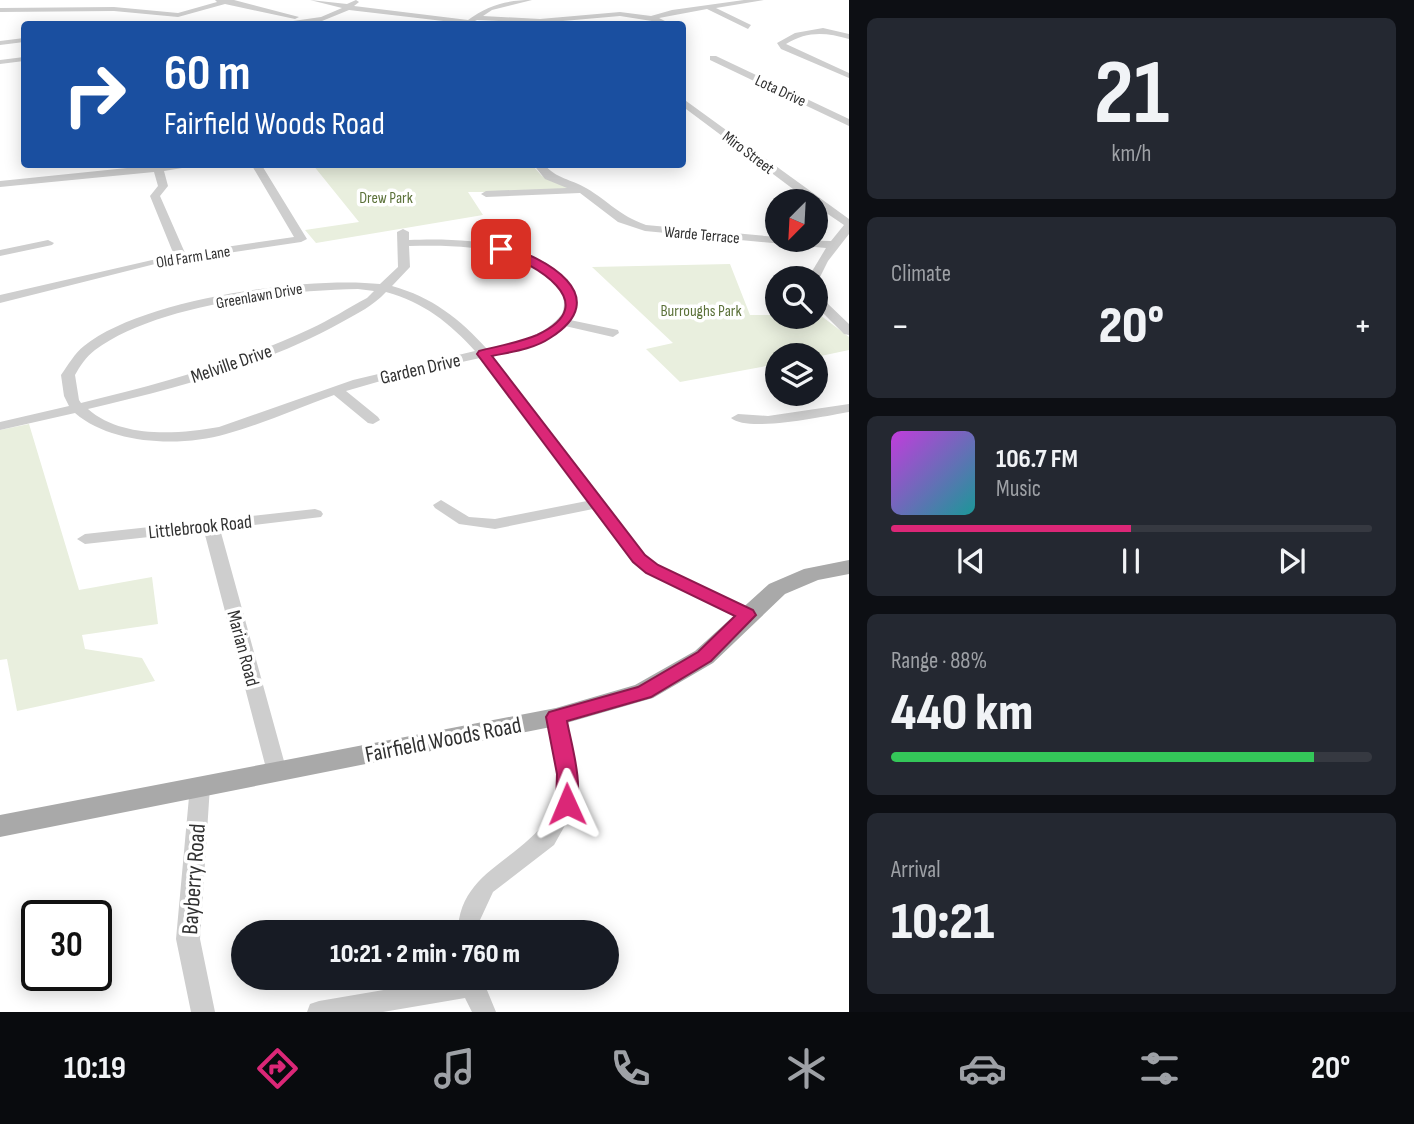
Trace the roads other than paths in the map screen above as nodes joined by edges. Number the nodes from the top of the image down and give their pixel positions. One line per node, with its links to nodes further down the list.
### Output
1 (225, 0): 11 (street); 13 (street)
2 (314, 0): 8 (street)
3 (358, 0): 8 (street)
4 (526, 0): 5 (street); 20 (street)
5 (534, 0)
6 (760, 0): 9 (street)
7 (129, 1): 11 (street)
8 (349, 8): 12 (street); 17 (street)
9 (706, 9): 14 (street); 15 (street); 15 (street)
10 (0, 10): 11 (street)
11 (118, 10): 16 (street)
12 (414, 16): 18 (street); 19 (street)
13 (295, 17)
14 (651, 18): 21 (street); 22 (street)
15 (727, 20): 23 (street)
16 (116, 21)
17 (305, 21)
18 (405, 21)
19 (461, 21)
20 (471, 21)
21 (554, 21)
22 (660, 21)
23 (748, 27)
24 (849, 37): 30 (street)
25 (21, 40): 26 (street)
26 (0, 43)
27 (713, 58): 32 (street, Lota Drive)
28 (21, 59): 29 (street)
29 (0, 62)
30 (849, 76)
31 (686, 104): 38 (street, Miro Street)
32 (849, 123)
33 (167, 168): 36 (street)
34 (258, 168): 46 (street, Old Farm Lane)
35 (542, 168): 39 (street, Warde Terrace)
36 (158, 169): 37 (street); 46 (street)
37 (0, 184)
38 (799, 189)
39 (582, 190): 40 (street); 44 (street, Warde Terrace)
40 (486, 194)
41 (828, 210): 42 (street, Miro Street)
42 (849, 225): 44 (street)
43 (48, 243): 45 (street)
44 (833, 245): 47 (street)
45 (0, 253)
46 (181, 257): 49 (street, Old Farm Lane)
47 (821, 266)
48 (388, 289): 51 (street, Melville Drive); 54 (street, Greenlawn Drive); 56 (street, Melville Drive); 56 (street, Greenlawn Drive)
49 (0, 299)
50 (828, 311): 52 (street)
51 (563, 322): 53 (street); 54 (street, Garden Drive)
52 (849, 331)
53 (613, 333)
54 (484, 354): 55 (street, Garden Drive); 61 (street, Greenlawn Drive)
55 (336, 390): 56 (street, Garden Drive); 59 (street)
56 (77, 408): 60 (street, Melville Drive)
57 (849, 408): 58 (street)
58 (738, 418)
59 (373, 420)
60 (0, 426)
61 (596, 504): 62 (street); 67 (street, Greenlawn Drive)
62 (441, 505)
63 (315, 514): 64 (street, Littlebrook Road)
64 (211, 525): 65 (street, Littlebrook Road); 69 (street, Marian Road)
65 (85, 539)
66 (849, 567): 67 (main road, Fairfield Woods Road)
67 (747, 615): 68 (main road, Fairfield Woods Road)
68 (556, 717): 69 (main road, Fairfield Woods Road); 72 (street)
69 (277, 772): 70 (main road, Fairfield Woods Road)
70 (200, 786): 71 (main road, Fairfield Woods Road); 75 (street, Bayberry Road)
71 (0, 826)
72 (469, 920)
73 (430, 990): 76 (street)
74 (474, 990): 77 (street)
75 (203, 1012)
76 (319, 1012)
77 (484, 1012)

